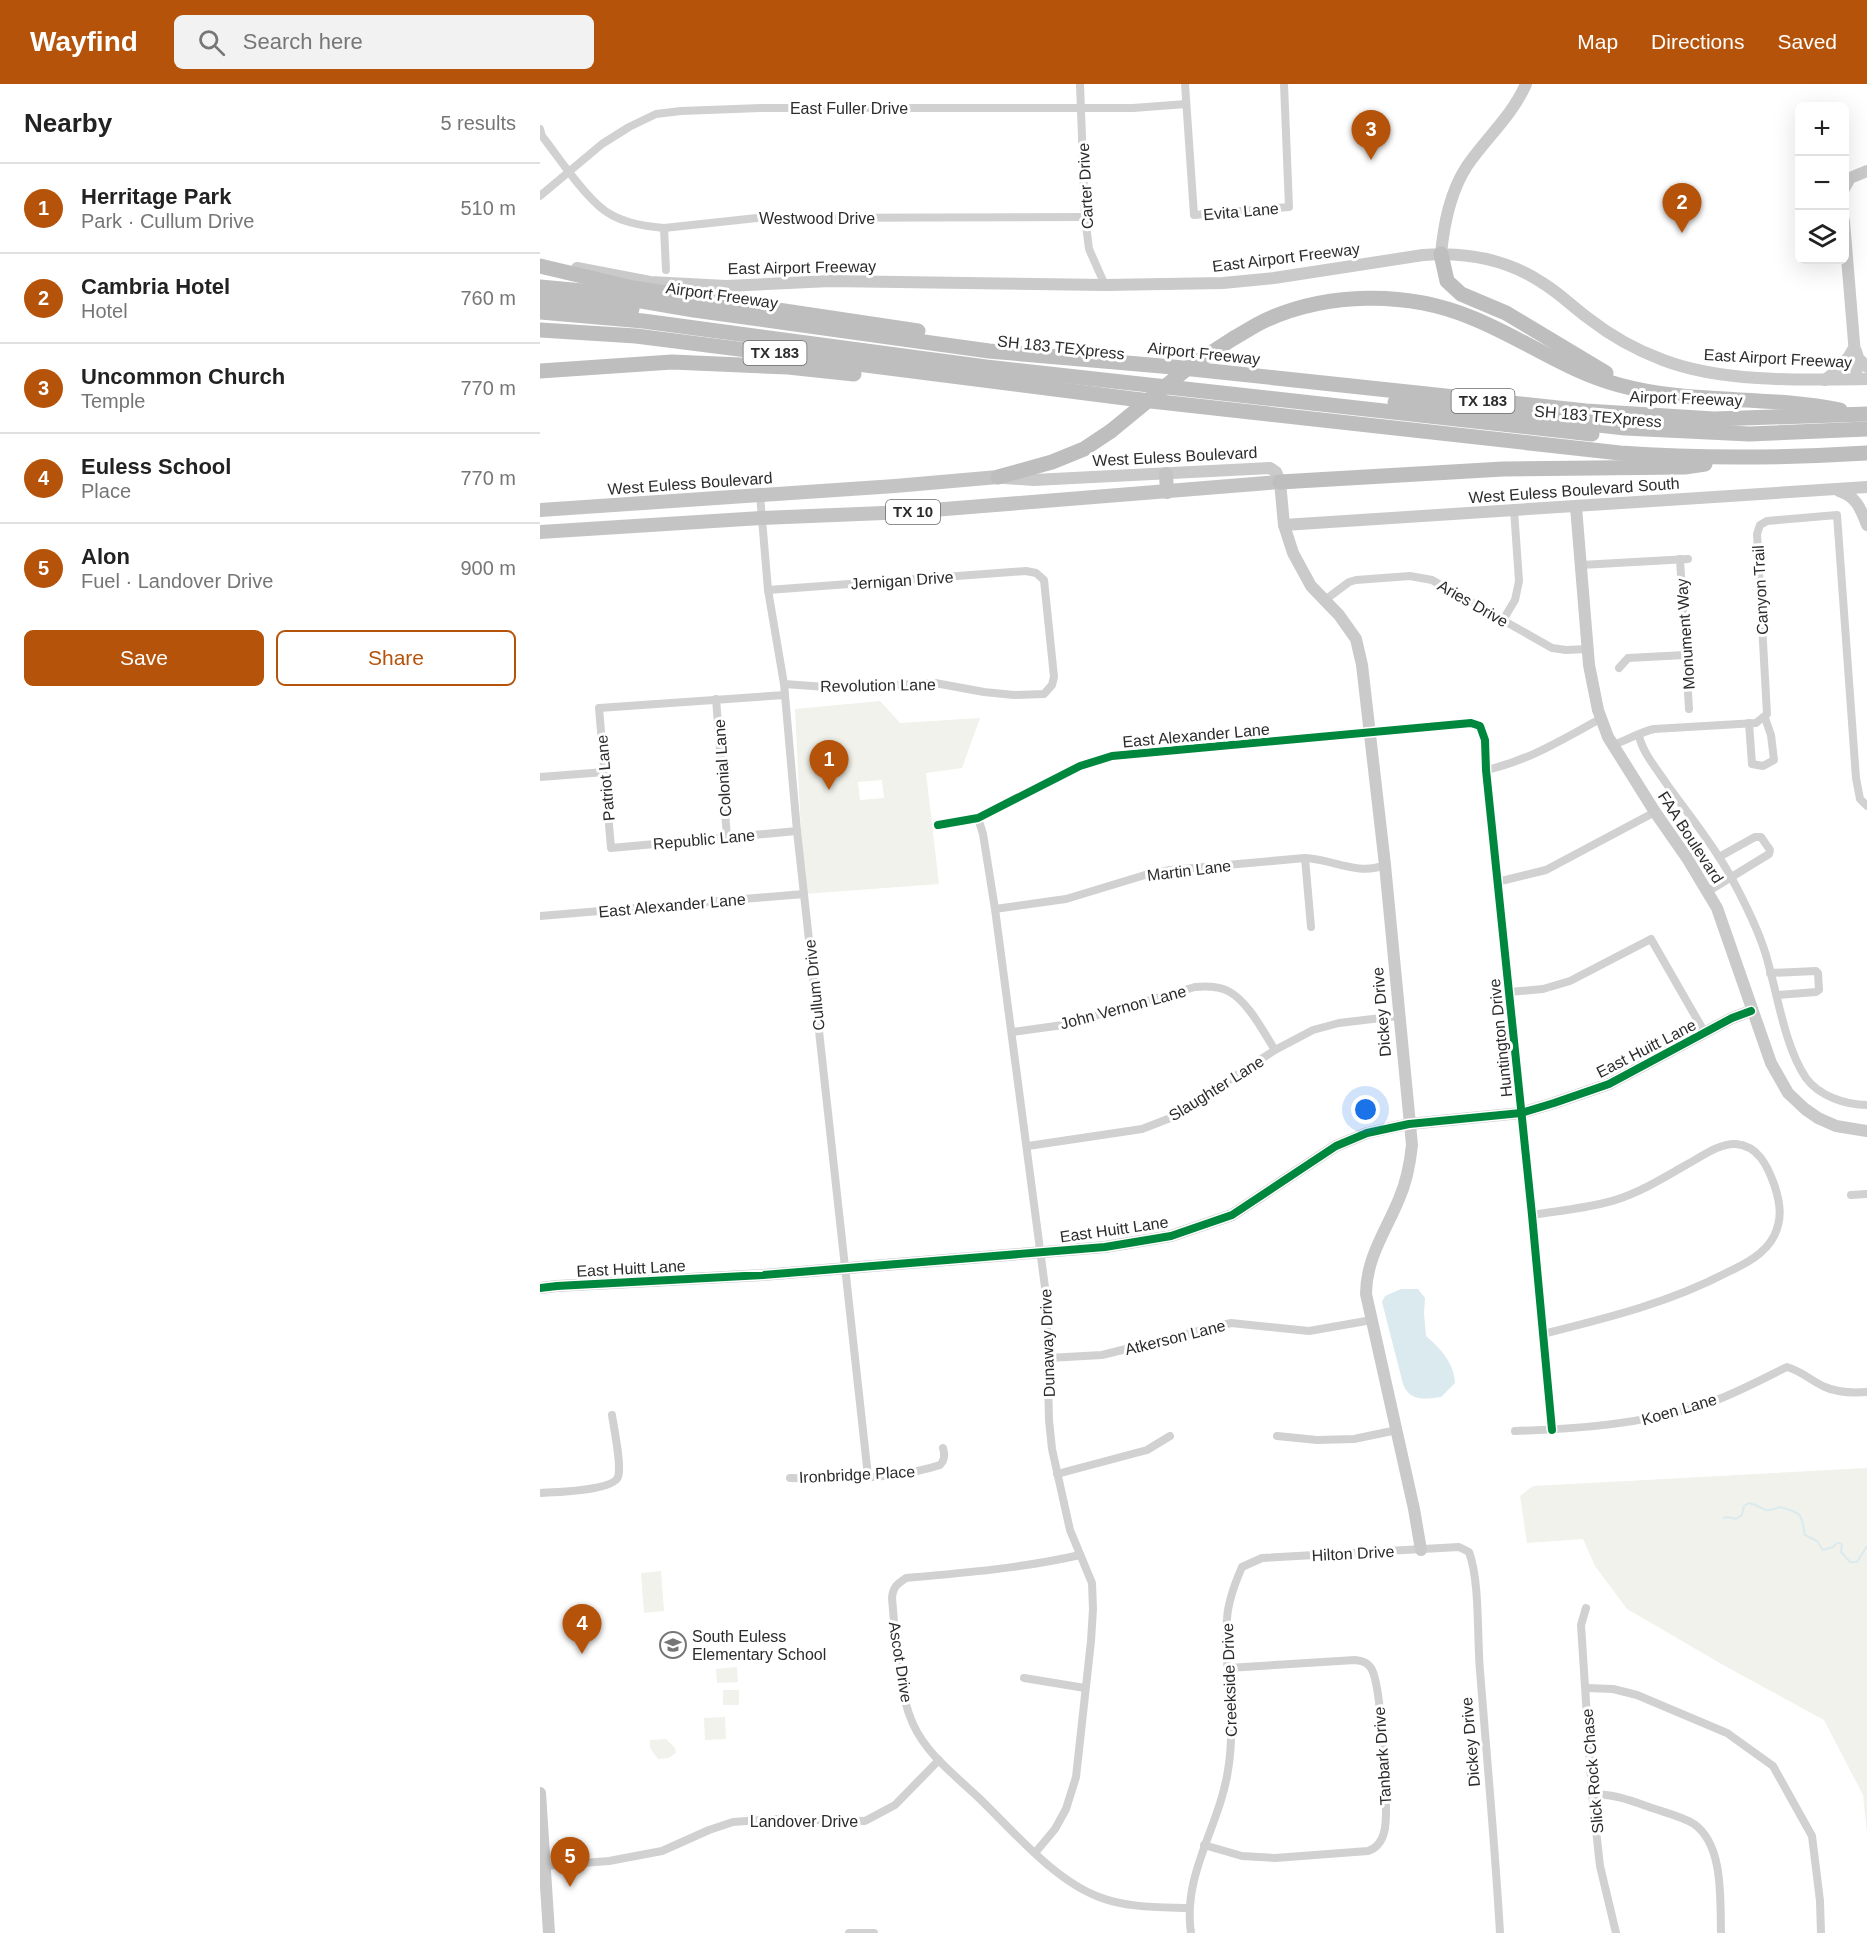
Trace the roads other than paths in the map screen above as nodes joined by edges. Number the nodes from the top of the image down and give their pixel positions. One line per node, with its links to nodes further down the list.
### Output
1 (1080, 84): 6 (street, Carter Drive)
2 (1185, 84): 5 (street)
3 (1284, 84): 5 (street, Evita Lane)
4 (1526, 84): 14 (street)
5 (1186, 104): 6 (street, East Fuller Drive)
6 (1082, 107): 8 (street, East Fuller Drive); 12 (street, Carter Drive)
7 (540, 129): 8 (street, Westwood Drive)
8 (570, 171): 11 (street, East Fuller Drive); 13 (street, Westwood Drive)
9 (1867, 172): 10 (street)
10 (1849, 180)
11 (540, 196)
12 (1085, 217): 13 (street, Westwood Drive); 19 (street, Carter Drive)
13 (664, 228): 18 (street)
14 (1441, 254): 19 (street, East Airport Freeway); 29 (street, East Airport Freeway); 31 (highway)
15 (540, 261): 19 (street, East Airport Freeway)
16 (1848, 264): 24 (street)
17 (540, 266): 25 (highway)
18 (666, 270)
19 (1105, 285)
20 (540, 287): 25 (highway, Airport Freeway / TX 183)
21 (540, 300): 32 (highway, SH 183 TEXpress)
22 (540, 312): 33 (highway, SH 183 TEXpress)
23 (540, 330): 30 (highway, TX 183)
24 (1854, 347): 26 (street); 28 (street); 29 (street)
25 (989, 351): 32 (highway, Airport Freeway / TX 183)
26 (1867, 367)
27 (540, 371): 30 (highway)
28 (1862, 379): 29 (street, East Airport Freeway)
29 (1825, 380)
30 (1009, 385): 35 (highway, TX 183)
31 (1617, 385): 32 (highway); 37 (highway, bridge)
32 (1866, 419)
33 (1867, 439)
34 (1867, 453): 35 (highway, TX 183)
35 (1754, 457): 38 (highway)
36 (1166, 474): 37 (street, West Euless Boulevard); 38 (street, West Euless Boulevard); 41 (main road)
37 (998, 477): 42 (main road, West Euless Boulevard / TX 10)
38 (1280, 482): 41 (main road, West Euless Boulevard / TX 10); 47 (street, Dickey Drive)
39 (1867, 487): 40 (street, West Euless Boulevard South)
40 (1835, 489): 43 (street, West Euless Boulevard South); 48 (street)
41 (1167, 492): 46 (main road, West Euless Boulevard / TX 10)
42 (760, 495): 44 (main road, West Euless Boulevard / TX 10); 46 (street, Cullum Drive)
43 (1576, 507): 45 (street, West Euless Boulevard South); 50 (street, FAA Boulevard)
44 (540, 510)
45 (1514, 510): 47 (street, West Euless Boulevard South); 53 (street)
46 (761, 518): 49 (main road, West Euless Boulevard / TX 10); 51 (street, Cullum Drive)
47 (1284, 525): 52 (street, Dickey Drive)
48 (1867, 525)
49 (540, 532)
50 (1581, 565): 54 (street, FAA Boulevard); 55 (street, Monument Way)
51 (768, 590): 57 (street, Cullum Drive); 58 (street, Jernigan Drive)
52 (1325, 600): 53 (street, Aries Drive); 66 (street, Dickey Drive)
53 (1503, 620): 54 (street, Aries Drive)
54 (1587, 649): 63 (street, FAA Boulevard)
55 (1685, 655): 56 (street); 61 (street, Monument Way)
56 (1619, 668)
57 (784, 684): 58 (street, Revolution Lane); 59 (street, Cullum Drive)
58 (1044, 694)
59 (785, 695): 60 (street); 76 (street, Cullum Drive)
60 (716, 699): 70 (street, Patriot Lane); 77 (street, Colonial Lane)
61 (1689, 709)
62 (1765, 718): 65 (street); 65 (street); 72 (street, Canyon Trail)
63 (1600, 719): 68 (street, FAA Boulevard); 69 (street)
64 (1471, 723): 66 (street, East Alexander Lane); 69 (street, Huntington Drive)
65 (1749, 723): 67 (street)
66 (1369, 732): 74 (street, East Alexander Lane); 81 (street, Dickey Drive)
67 (1638, 736): 68 (street); 79 (street)
68 (1613, 745): 73 (street, FAA Boulevard)
69 (1486, 770): 83 (street, Huntington Drive)
70 (605, 772): 71 (street); 78 (street, Patriot Lane)
71 (540, 777)
72 (1867, 806)
73 (1655, 812): 83 (street); 84 (street, FAA Boulevard)
74 (978, 818): 75 (street, East Alexander Lane); 86 (street, Dunaway Drive)
75 (938, 825)
76 (797, 831): 77 (street, Republic Lane); 85 (street, Cullum Drive)
77 (727, 837): 78 (street, Republic Lane)
78 (611, 848)
79 (1719, 857): 82 (street); 82 (street)
80 (1305, 858): 81 (street, Martin Lane); 86 (street, Martin Lane); 88 (street)
81 (1385, 865): 93 (street, Dickey Drive)
82 (1731, 877): 84 (street); 89 (street)
83 (1497, 882): 90 (street, Huntington Drive)
84 (1707, 892): 92 (street, FAA Boulevard)
85 (804, 894): 87 (street, East Alexander Lane); 106 (street, Cullum Drive)
86 (995, 909): 94 (street, Dunaway Drive)
87 (540, 916)
88 (1311, 927)
89 (1770, 973): 91 (street); 91 (street)
90 (1509, 992): 95 (street); 98 (street, Huntington Drive)
91 (1777, 995): 97 (street)
92 (1751, 1011): 95 (street, East Huitt Lane); 100 (street, FAA Boulevard)
93 (1398, 1016): 96 (street, Slaughter Lane); 99 (street, Dickey Drive)
94 (1012, 1032): 96 (street, John Vernon Lane); 101 (street, Dunaway Drive)
95 (1705, 1033): 98 (street, East Huitt Lane)
96 (1275, 1050): 101 (street, Slaughter Lane)
97 (1867, 1105)
98 (1521, 1113): 99 (street, East Huitt Lane); 104 (street, Huntington Drive)
99 (1409, 1124): 105 (street, East Huitt Lane); 108 (street, Dickey Drive)
100 (1867, 1131)
101 (1028, 1146): 105 (street, Dunaway Drive)
102 (1867, 1194): 103 (street)
103 (1851, 1195)
104 (1532, 1215): 109 (street, Huntington Drive); 109 (street)
105 (1041, 1252): 106 (street, East Huitt Lane); 110 (street, Dunaway Drive)
106 (844, 1268): 107 (street, East Huitt Lane); 120 (street, Cullum Drive)
107 (540, 1288)
108 (1372, 1320): 110 (street, Atkerson Lane); 113 (street, Dickey Drive)
109 (1543, 1334): 114 (street, Huntington Drive)
110 (1048, 1358): 119 (street, Dunaway Drive)
111 (1867, 1392): 114 (street, Koen Lane)
112 (612, 1416): 122 (street)
113 (1397, 1430): 117 (street); 124 (street, Dickey Drive)
114 (1551, 1430): 115 (street, Koen Lane)
115 (1515, 1431)
116 (1170, 1436): 119 (street)
117 (1277, 1436)
118 (943, 1448): 120 (street, Ironbridge Place)
119 (1057, 1474): 125 (street, Dunaway Drive)
120 (868, 1476): 121 (street, Ironbridge Place)
121 (790, 1478)
122 (540, 1493)
123 (1465, 1549): 124 (street, Hilton Drive); 143 (street, Dickey Drive)
124 (1421, 1550): 126 (street, Hilton Drive)
125 (1080, 1555): 130 (street, Dunaway Drive); 132 (street, Ascot Drive)
126 (1242, 1567): 128 (street, Creekside Drive)
127 (1586, 1608): 131 (street, Slick Rock Chase)
128 (1228, 1668): 135 (street, Creekside Drive); 135 (street, Tanbark Drive)
129 (1024, 1678): 130 (street)
130 (1085, 1688): 136 (street, Dunaway Drive)
131 (1586, 1688): 134 (street, Slick Rock Chase); 146 (street)
132 (939, 1760): 136 (street, Ascot Drive); 137 (street, Landover Drive)
133 (540, 1793): 137 (street)
134 (1592, 1794): 144 (street, Slick Rock Chase); 145 (street)
135 (1204, 1845): 138 (street, Creekside Drive)
136 (1035, 1853): 138 (street, Ascot Drive)
137 (544, 1866): 139 (street)
138 (1189, 1908): 142 (street, Creekside Drive)
139 (549, 1933)
140 (849, 1933): 141 (street)
141 (874, 1933)
142 (1191, 1933)
143 (1500, 1933)
144 (1616, 1933)
145 (1721, 1933)
146 (1821, 1933)

